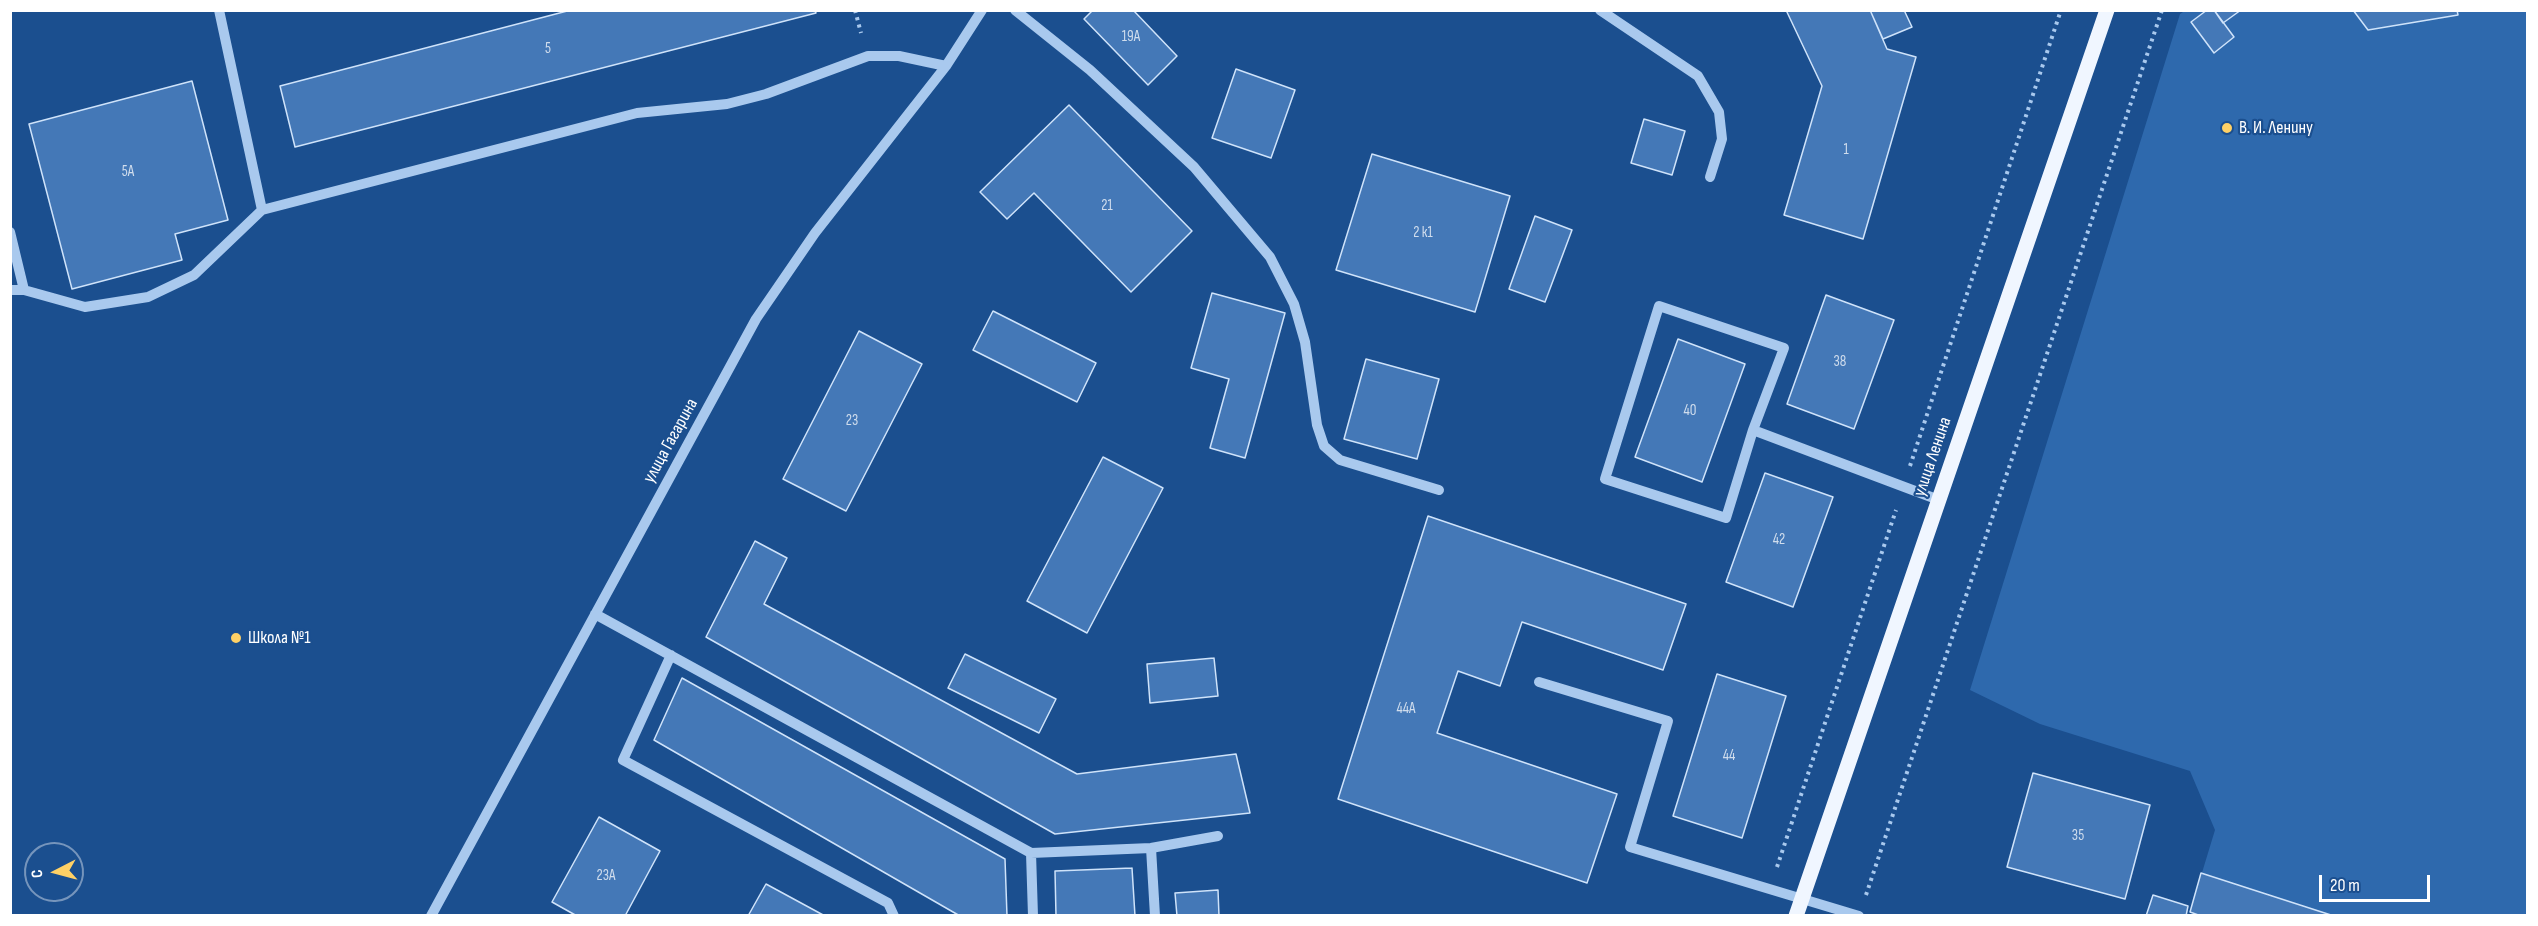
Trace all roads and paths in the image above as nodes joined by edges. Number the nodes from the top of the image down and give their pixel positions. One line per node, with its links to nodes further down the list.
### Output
1 (219, 10): 9 (street)
2 (982, 10): 7 (street, улица Гагарина)
3 (1015, 10): 14 (street)
4 (1600, 10): 8 (street)
5 (2107, 10): 15 (main road, улица Ленина)
6 (2162, 10): 28 (path)
7 (946, 66): 9 (street); 16 (street, улица Гагарина)
8 (1710, 177)
9 (262, 210): 12 (street)
10 (10, 232): 12 (street)
11 (10, 290): 12 (street)
12 (24, 290)
13 (1753, 430): 13 (street); 15 (street)
14 (1439, 490)
15 (1939, 500): 22 (main road, улица Ленина)
16 (596, 614): 17 (street); 23 (street, улица Гагарина)
17 (671, 655): 21 (street); 24 (street)
18 (1539, 682): 22 (street)
19 (1218, 836): 20 (street)
20 (1151, 848): 21 (street); 26 (street)
21 (1031, 853): 25 (street)
22 (1802, 899): 27 (main road, улица Ленина); 28 (street)
23 (431, 915)
24 (894, 915)
25 (1033, 915)
26 (1155, 915)
27 (1796, 915)
28 (1859, 915)

